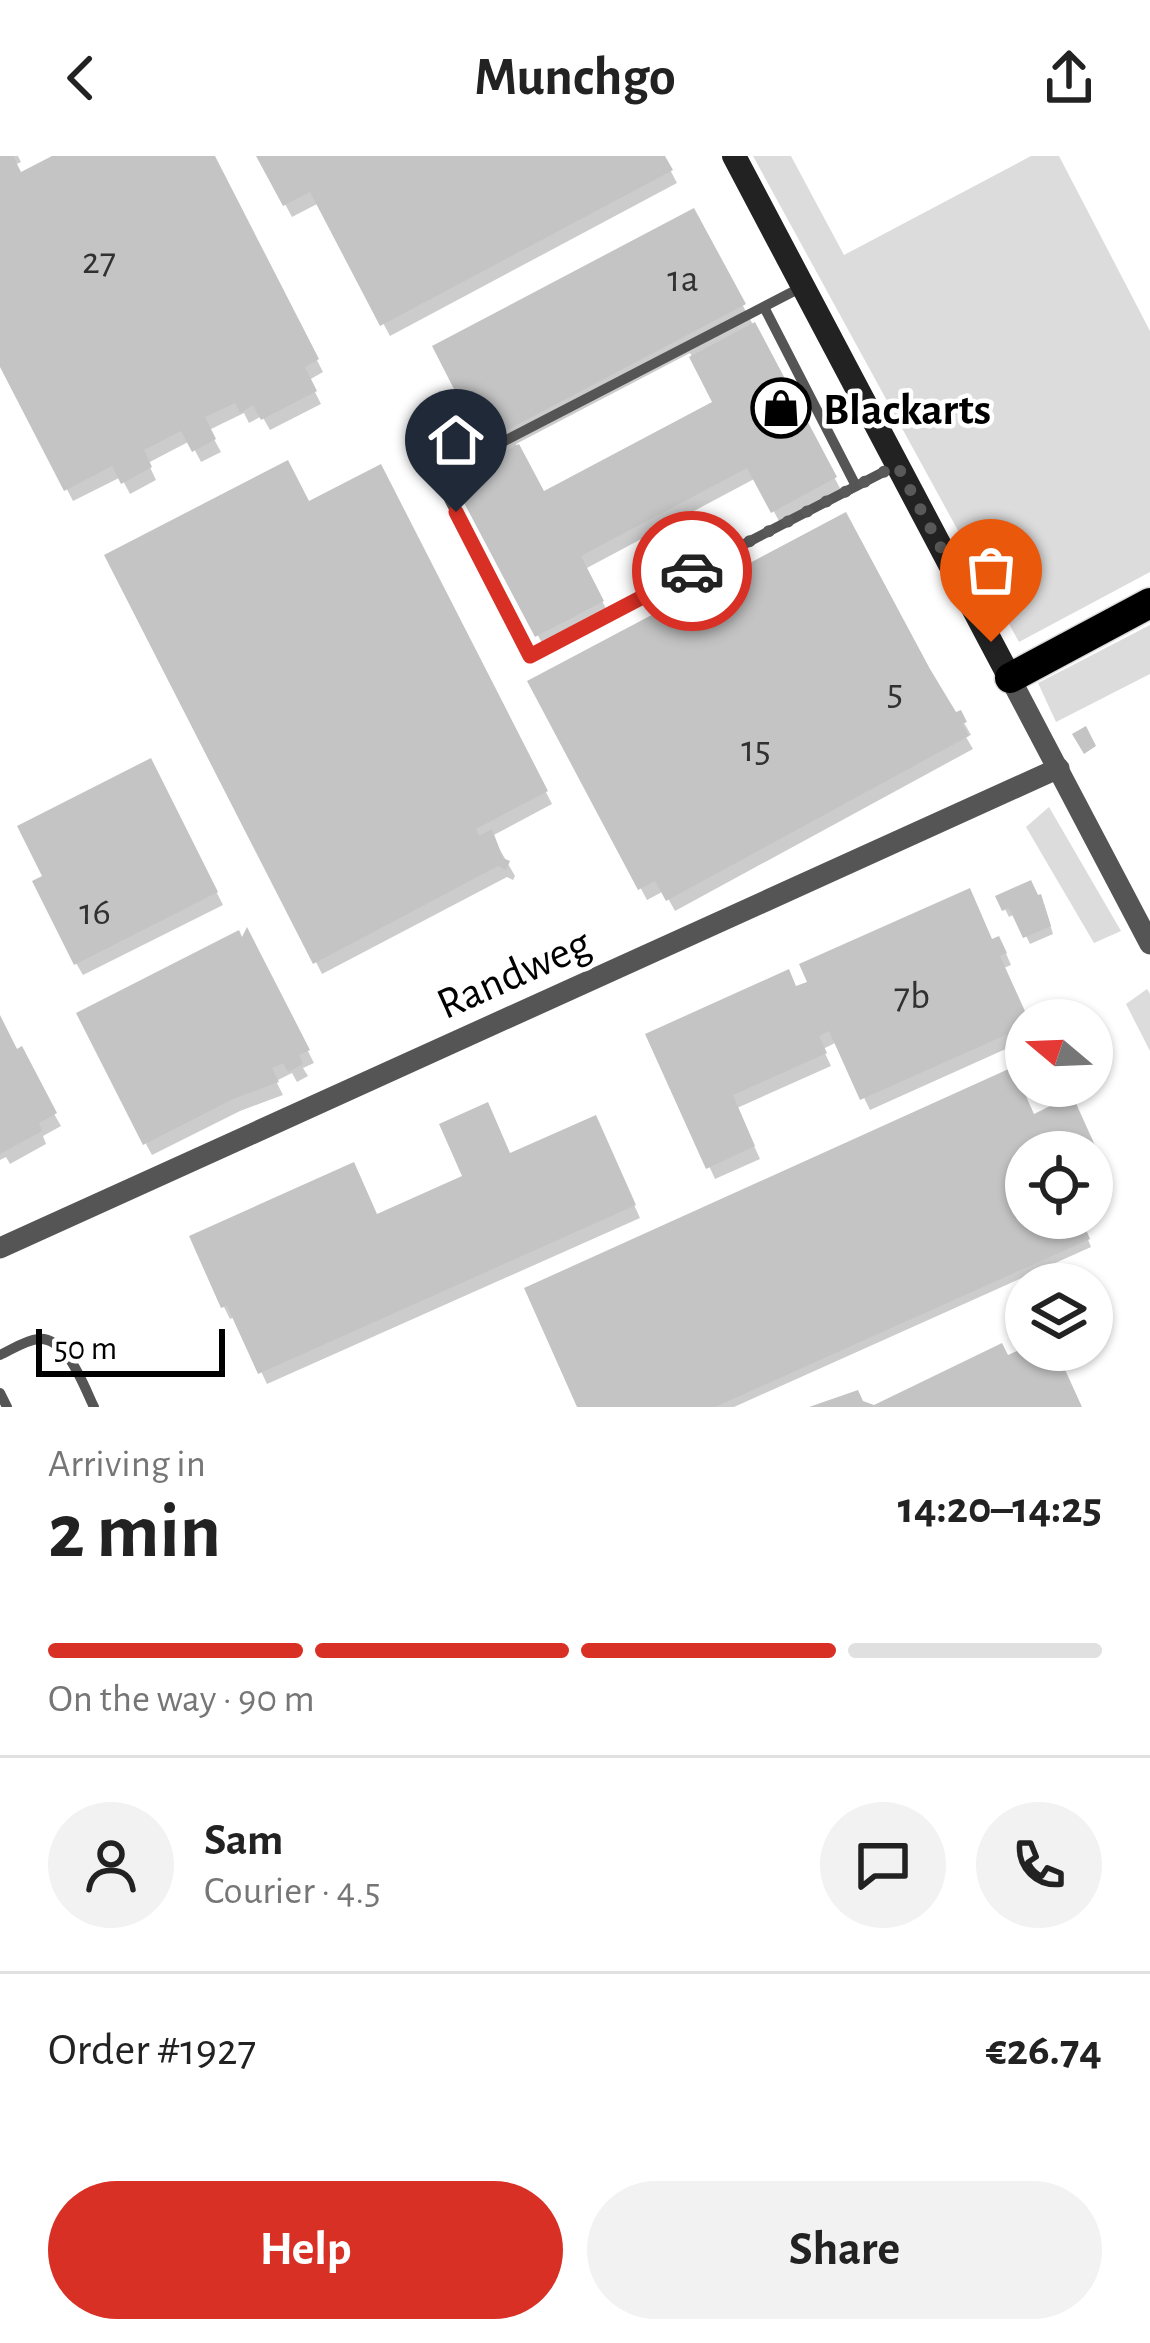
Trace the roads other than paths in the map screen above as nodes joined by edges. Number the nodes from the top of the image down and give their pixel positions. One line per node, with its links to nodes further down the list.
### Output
1 (734, 156): 2 (street)
2 (803, 286): 3 (lane); 4 (street)
3 (764, 307): 5 (lane); 5 (lane)
4 (897, 465): 5 (lane); 7 (street)
5 (856, 486)
6 (1150, 603): 7 (main road)
7 (1010, 678): 8 (street)
8 (1059, 767): 9 (street); 10 (street, Randweg)
9 (1150, 944)
10 (0, 1248)
11 (0, 1355): 14 (lane)
12 (0, 1393): 13 (lane)
13 (8, 1407)
14 (94, 1407)

